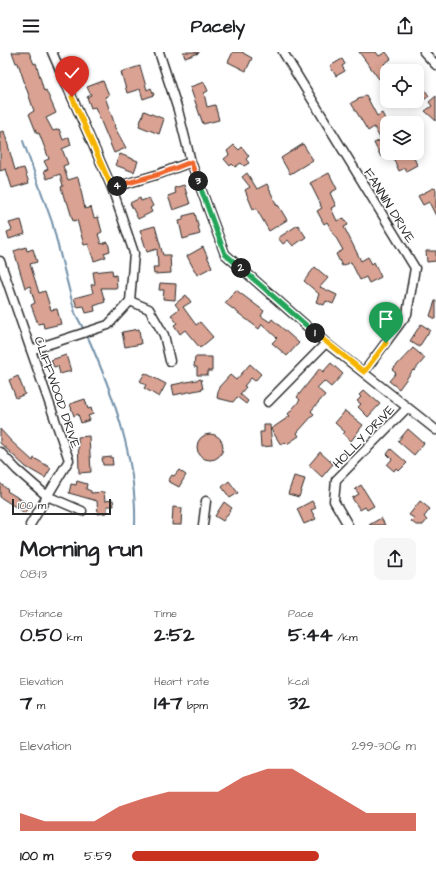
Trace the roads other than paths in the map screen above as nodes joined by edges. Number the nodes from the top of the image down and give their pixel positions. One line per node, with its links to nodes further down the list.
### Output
1 (52, 52): 7 (street)
2 (159, 52): 6 (street)
3 (283, 52): 13 (street, FANNIN DRIVE)
4 (424, 52): 5 (street)
5 (436, 65)
6 (191, 162): 7 (street); 10 (street)
7 (112, 188): 9 (street)
8 (0, 261): 11 (street, CLIFFWOOD DRIVE)
9 (130, 301): 11 (street); 12 (street)
10 (326, 342): 13 (street); 14 (street)
11 (30, 350): 18 (street, CLIFFWOOD DRIVE)
12 (170, 361)
13 (364, 372): 15 (street)
14 (268, 402)
15 (407, 408): 16 (street); 23 (street, HOLLY DRIVE)
16 (436, 430)
17 (0, 452): 18 (street)
18 (47, 496): 20 (street); 21 (street, CLIFFWOOD DRIVE)
19 (206, 501): 22 (street)
20 (82, 511)
21 (30, 525)
22 (203, 525)
23 (348, 525)

